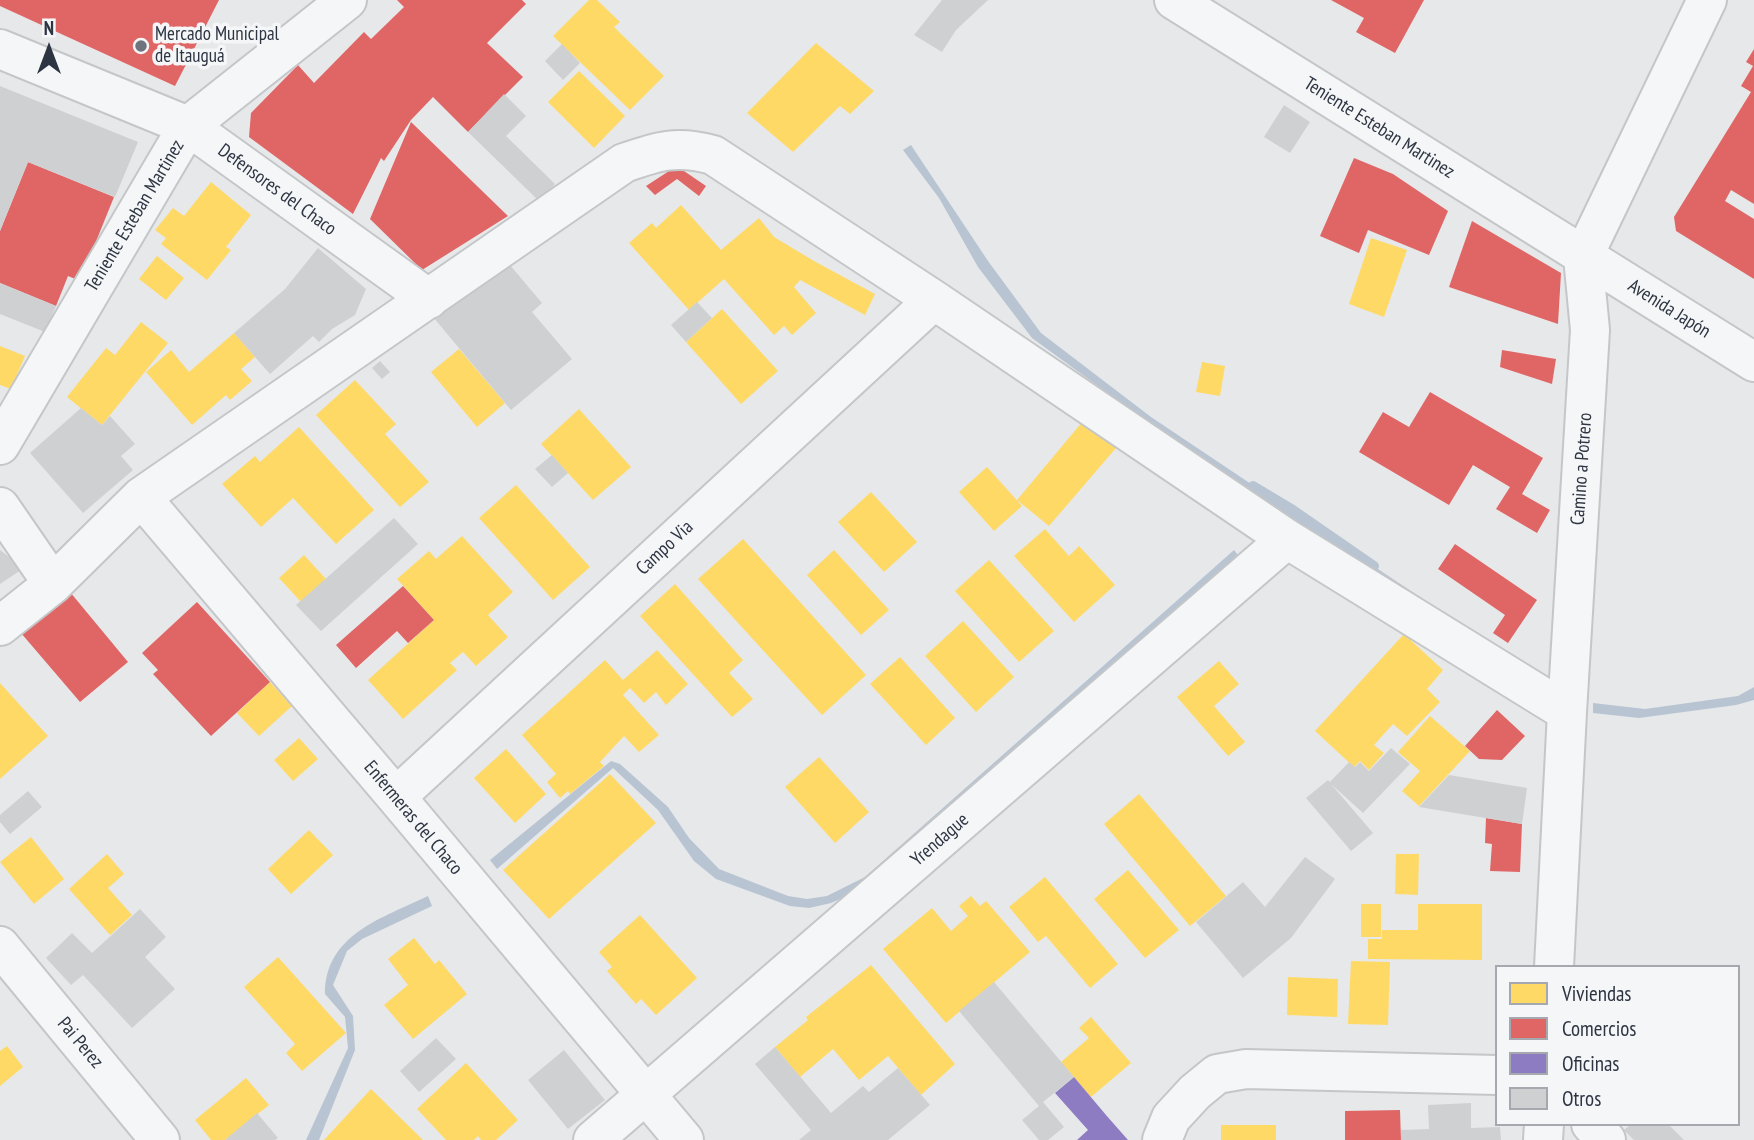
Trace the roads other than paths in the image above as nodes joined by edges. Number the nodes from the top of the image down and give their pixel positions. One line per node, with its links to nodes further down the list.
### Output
1 (348, 0): 5 (street, Teniente Esteban Martinez)
2 (1174, 0): 6 (street, Teniente Esteban Martinez)
3 (1707, 0): 6 (street)
4 (0, 49): 5 (street, Defensores del Chaco)
5 (188, 126): 7 (street, Defensores del Chaco); 10 (street, Teniente Esteban Martinez)
6 (1583, 257): 9 (street, Avenida Japón); 16 (street, Camino a Potrero)
7 (429, 299): 8 (street); 11 (street)
8 (934, 300): 13 (street); 17 (street, Campo Via)
9 (1754, 362)
10 (0, 445)
11 (141, 497): 14 (street); 17 (street, Enfermeras del Chaco)
12 (0, 507): 14 (street)
13 (1287, 539): 16 (street); 21 (street, Yrendague)
14 (53, 584): 15 (street)
15 (0, 626)
16 (1567, 712): 19 (street, Camino a Potrero)
17 (396, 797): 21 (street, Enfermeras del Chaco)
18 (0, 946): 23 (street, Pai Perez)
19 (1554, 965)
20 (1495, 1075): 26 (street)
21 (645, 1096): 24 (street, Yrendague); 25 (street, Enfermeras del Chaco)
22 (1593, 1126): 27 (street)
23 (160, 1140)
24 (593, 1140)
25 (684, 1140)
26 (1162, 1140)
27 (1605, 1140)

